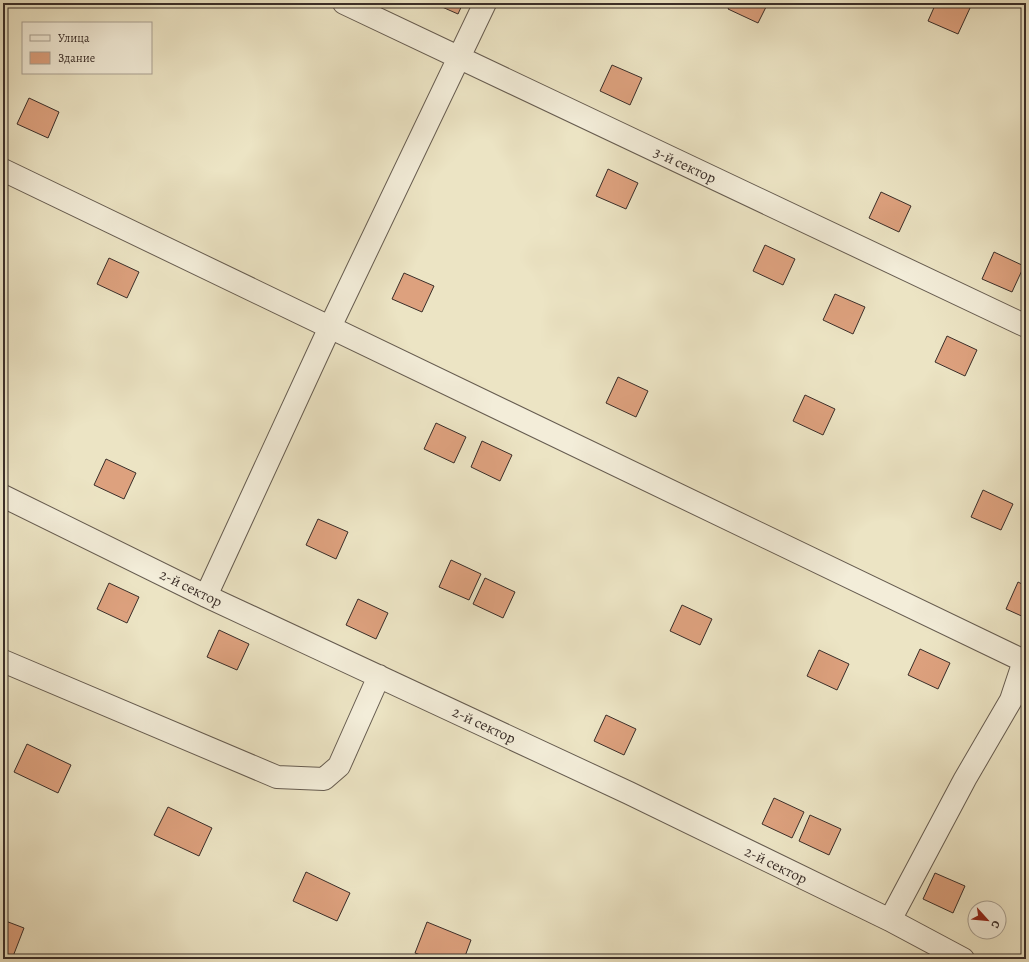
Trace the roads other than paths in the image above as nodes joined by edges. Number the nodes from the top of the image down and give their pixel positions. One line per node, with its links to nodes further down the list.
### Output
1 (344, 3): 3 (street, 3-й сектор)
2 (485, 3): 3 (street)
3 (459, 58): 5 (street, 3-й сектор); 6 (street)
4 (3, 170): 6 (street)
5 (1026, 326)
6 (330, 327): 8 (street); 10 (street)
7 (3, 496): 8 (street, 2-й сектор)
8 (206, 596): 11 (street, 2-й сектор)
9 (3, 661): 11 (street)
10 (1025, 662): 12 (street)
11 (379, 676): 12 (street, 2-й сектор)
12 (890, 920): 13 (street, 2-й сектор)
13 (963, 959)

